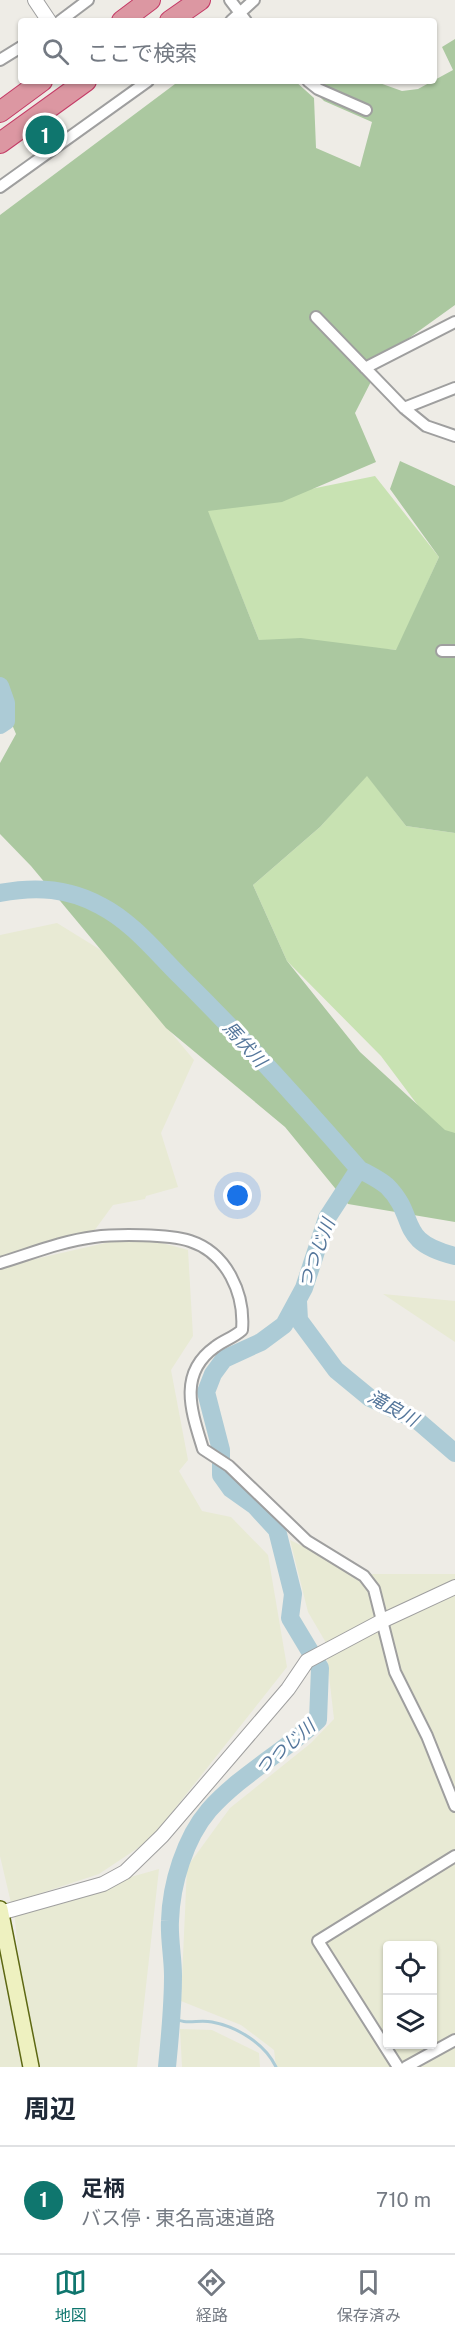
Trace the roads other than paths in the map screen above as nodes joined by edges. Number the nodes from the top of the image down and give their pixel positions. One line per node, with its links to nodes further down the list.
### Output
1 (35, 0): 7 (street)
2 (88, 0): 8 (street)
3 (150, 0): 9 (highway)
4 (200, 0): 10 (highway)
5 (254, 0): 6 (street)
6 (237, 13)
7 (47, 18)
8 (64, 18)
9 (126, 18)
10 (174, 18)
11 (18, 49): 12 (street)
12 (0, 60)
13 (38, 84): 18 (highway)
14 (82, 84): 19 (highway)
15 (144, 84): 20 (street)
16 (312, 84): 17 (street)
17 (366, 110)
18 (0, 112)
19 (0, 143)
20 (0, 187)
21 (316, 317): 23 (street)
22 (455, 322): 23 (street)
23 (365, 368): 25 (street)
24 (455, 388): 25 (street)
25 (404, 408): 26 (street)
26 (455, 436)
27 (442, 651): 28 (street)
28 (455, 651)
29 (0, 1263): 31 (street)
30 (455, 1587): 31 (street)
31 (384, 1620): 32 (street); 34 (street)
32 (455, 1806)
33 (455, 1856): 37 (street)
34 (0, 1912): 36 (main road)
35 (455, 2040): 38 (street)
36 (31, 2067)
37 (398, 2067)
38 (406, 2067)

